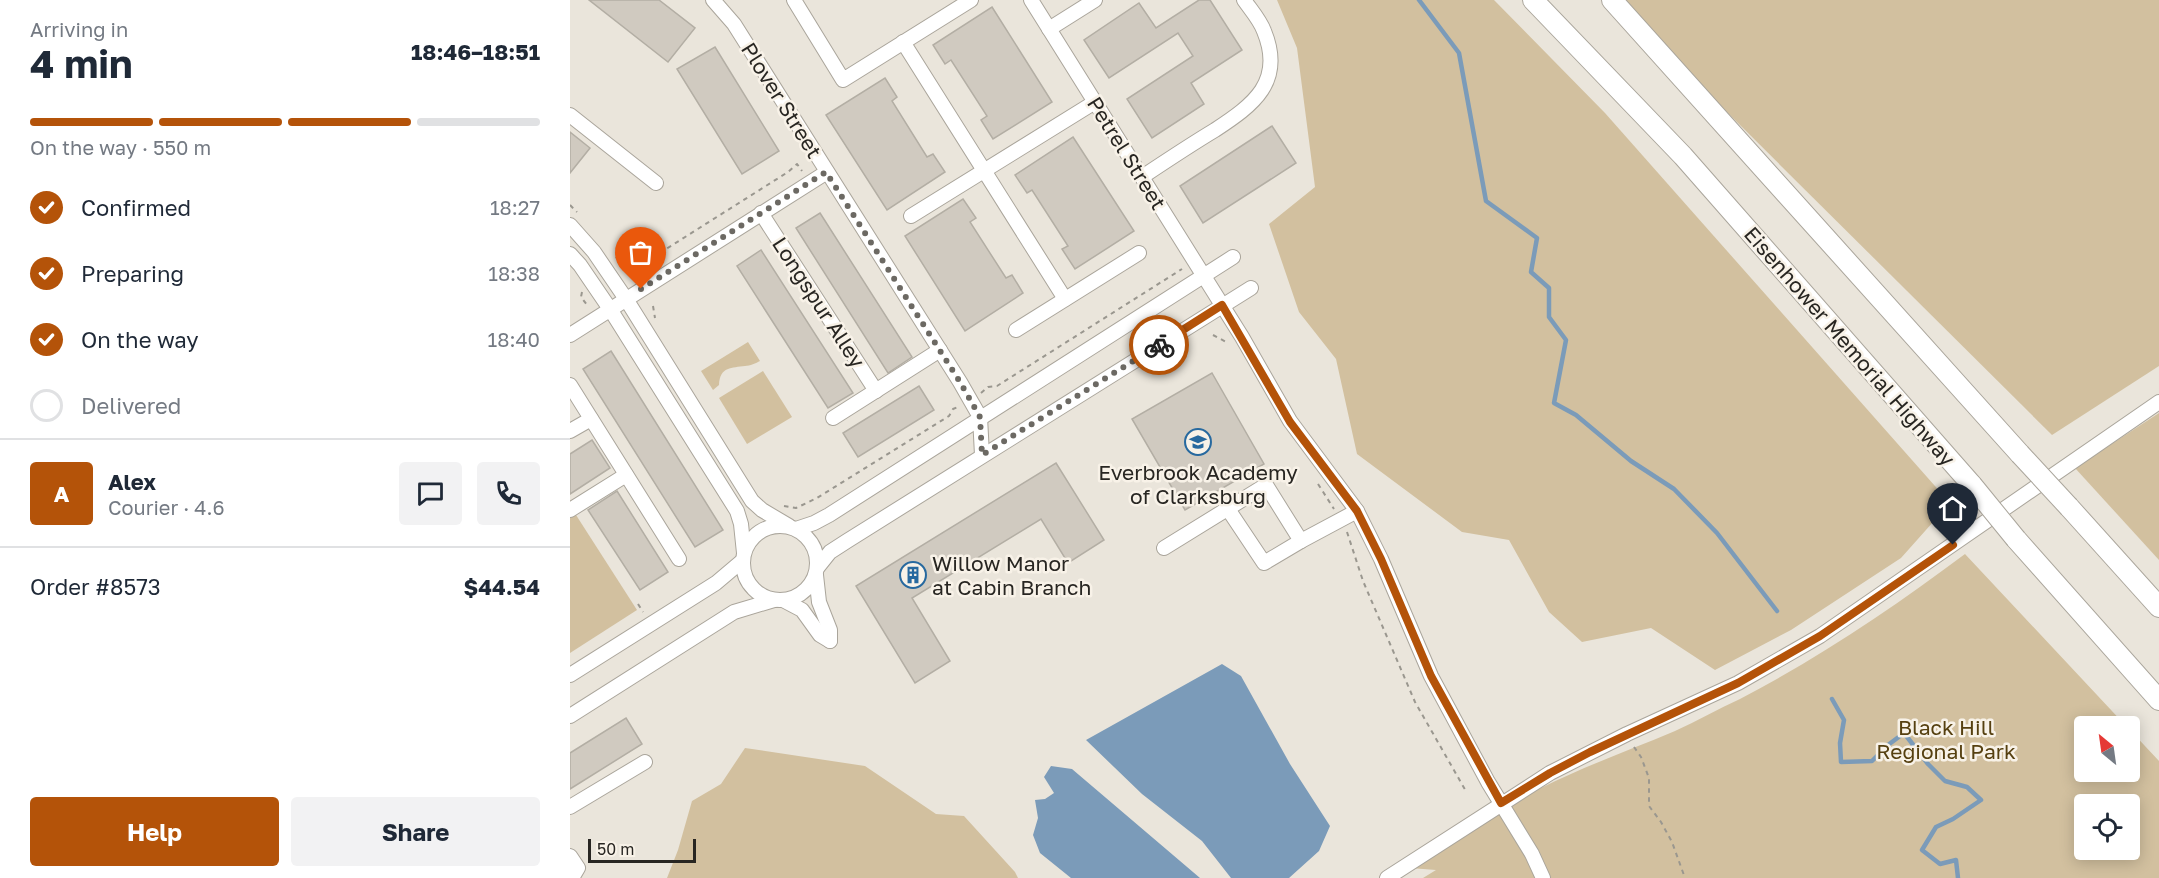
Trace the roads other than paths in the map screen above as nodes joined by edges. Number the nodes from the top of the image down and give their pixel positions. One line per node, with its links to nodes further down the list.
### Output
1 (713, 0): 14 (street, Plover Street)
2 (794, 0): 10 (street)
3 (969, 0): 10 (street)
4 (1031, 0): 9 (street, Petrel Street)
5 (1095, 0): 9 (street)
6 (1244, 0): 15 (street)
7 (1533, 0): 53 (highway, Eisenhower Memorial Highway, bridge)
8 (1612, 0): 51 (highway, bridge)
9 (1049, 29): 11 (street, Petrel Street)
10 (903, 42): 13 (street)
11 (1095, 102): 13 (street); 15 (street, Petrel Street)
12 (570, 115): 16 (street)
13 (984, 171): 18 (street); 26 (street)
14 (826, 172): 17 (street); 31 (street, Plover Street)
15 (1142, 177): 23 (street, Petrel Street)
16 (656, 183)
17 (761, 213): 25 (street); 33 (street, Longspur Alley)
18 (911, 216)
19 (570, 225): 25 (street)
20 (1138, 253): 26 (street)
21 (570, 254): 28 (street)
22 (1233, 257): 23 (street)
23 (1204, 276): 27 (street, Petrel Street); 35 (street)
24 (1251, 288): 27 (street)
25 (626, 299): 28 (street); 44 (street)
26 (1065, 299): 29 (street)
27 (1222, 305): 39 (street); 43 (street, Petrel Street)
28 (610, 309): 30 (street); 47 (street)
29 (1016, 330)
30 (570, 335)
31 (940, 350): 33 (street, Longspur Alley); 35 (street, Plover Street)
32 (570, 385): 36 (street)
33 (876, 391): 37 (street, Longspur Alley)
34 (2159, 402): 56 (street)
35 (980, 417): 39 (street); 44 (street)
36 (591, 418): 38 (street); 40 (street)
37 (833, 418)
38 (570, 431)
39 (982, 455): 49 (street)
40 (626, 475): 42 (street); 48 (street)
41 (1228, 508): 45 (street); 45 (street); 46 (street)
42 (570, 510)
43 (1357, 511): 45 (street); 56 (street, Petrel Street)
44 (793, 527): 47 (street); 49 (street)
45 (1302, 541)
46 (1164, 548)
47 (743, 557): 50 (street); 52 (street)
48 (679, 559)
49 (817, 571): 50 (street); 50 (street)
50 (779, 600): 54 (street)
51 (2159, 607)
52 (570, 675)
53 (2159, 700)
54 (570, 716)
55 (645, 762): 57 (street)
56 (1501, 803): 60 (street); 61 (street, Petrel Street)
57 (570, 807)
58 (570, 856): 59 (street)
59 (573, 878)
60 (1387, 878)
61 (1543, 878)

